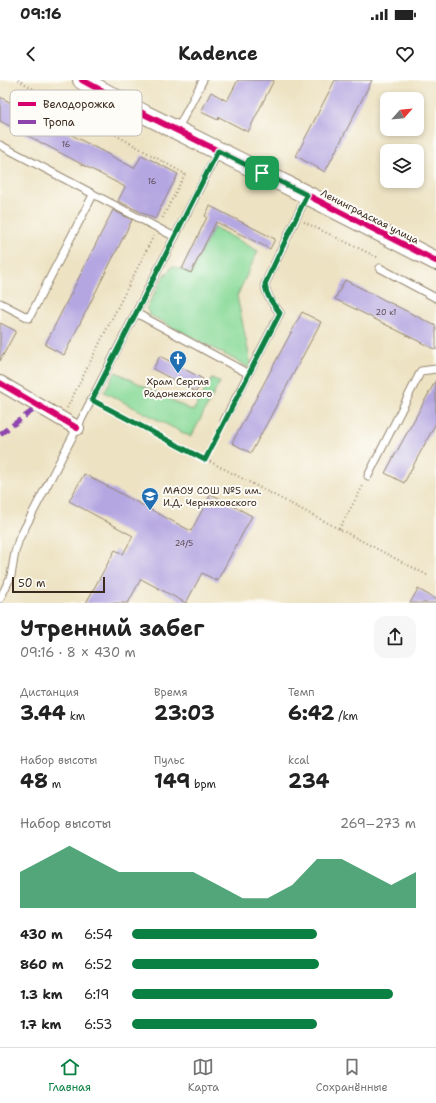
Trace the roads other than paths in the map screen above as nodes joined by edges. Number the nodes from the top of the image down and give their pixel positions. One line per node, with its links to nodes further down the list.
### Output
1 (82, 80): 3 (street, Ленинградская улица)
2 (202, 80): 5 (lane)
3 (101, 90)
4 (142, 112): 5 (street, Ленинградская улица)
5 (177, 131): 7 (street, Ленинградская улица)
6 (0, 146): 8 (lane)
7 (218, 151): 9 (street, Ленинградская улица); 10 (lane)
8 (93, 195): 10 (lane); 14 (lane)
9 (307, 195): 11 (street, Ленинградская улица); 17 (lane)
10 (175, 237): 15 (lane)
11 (436, 261)
12 (380, 268): 13 (lane)
13 (436, 298)
14 (0, 303)
15 (136, 314): 17 (lane); 20 (lane)
16 (436, 368): 21 (lane)
17 (249, 374): 19 (lane)
18 (0, 383): 20 (street)
19 (224, 421)
20 (77, 428): 22 (lane)
21 (368, 476)
22 (0, 599)

